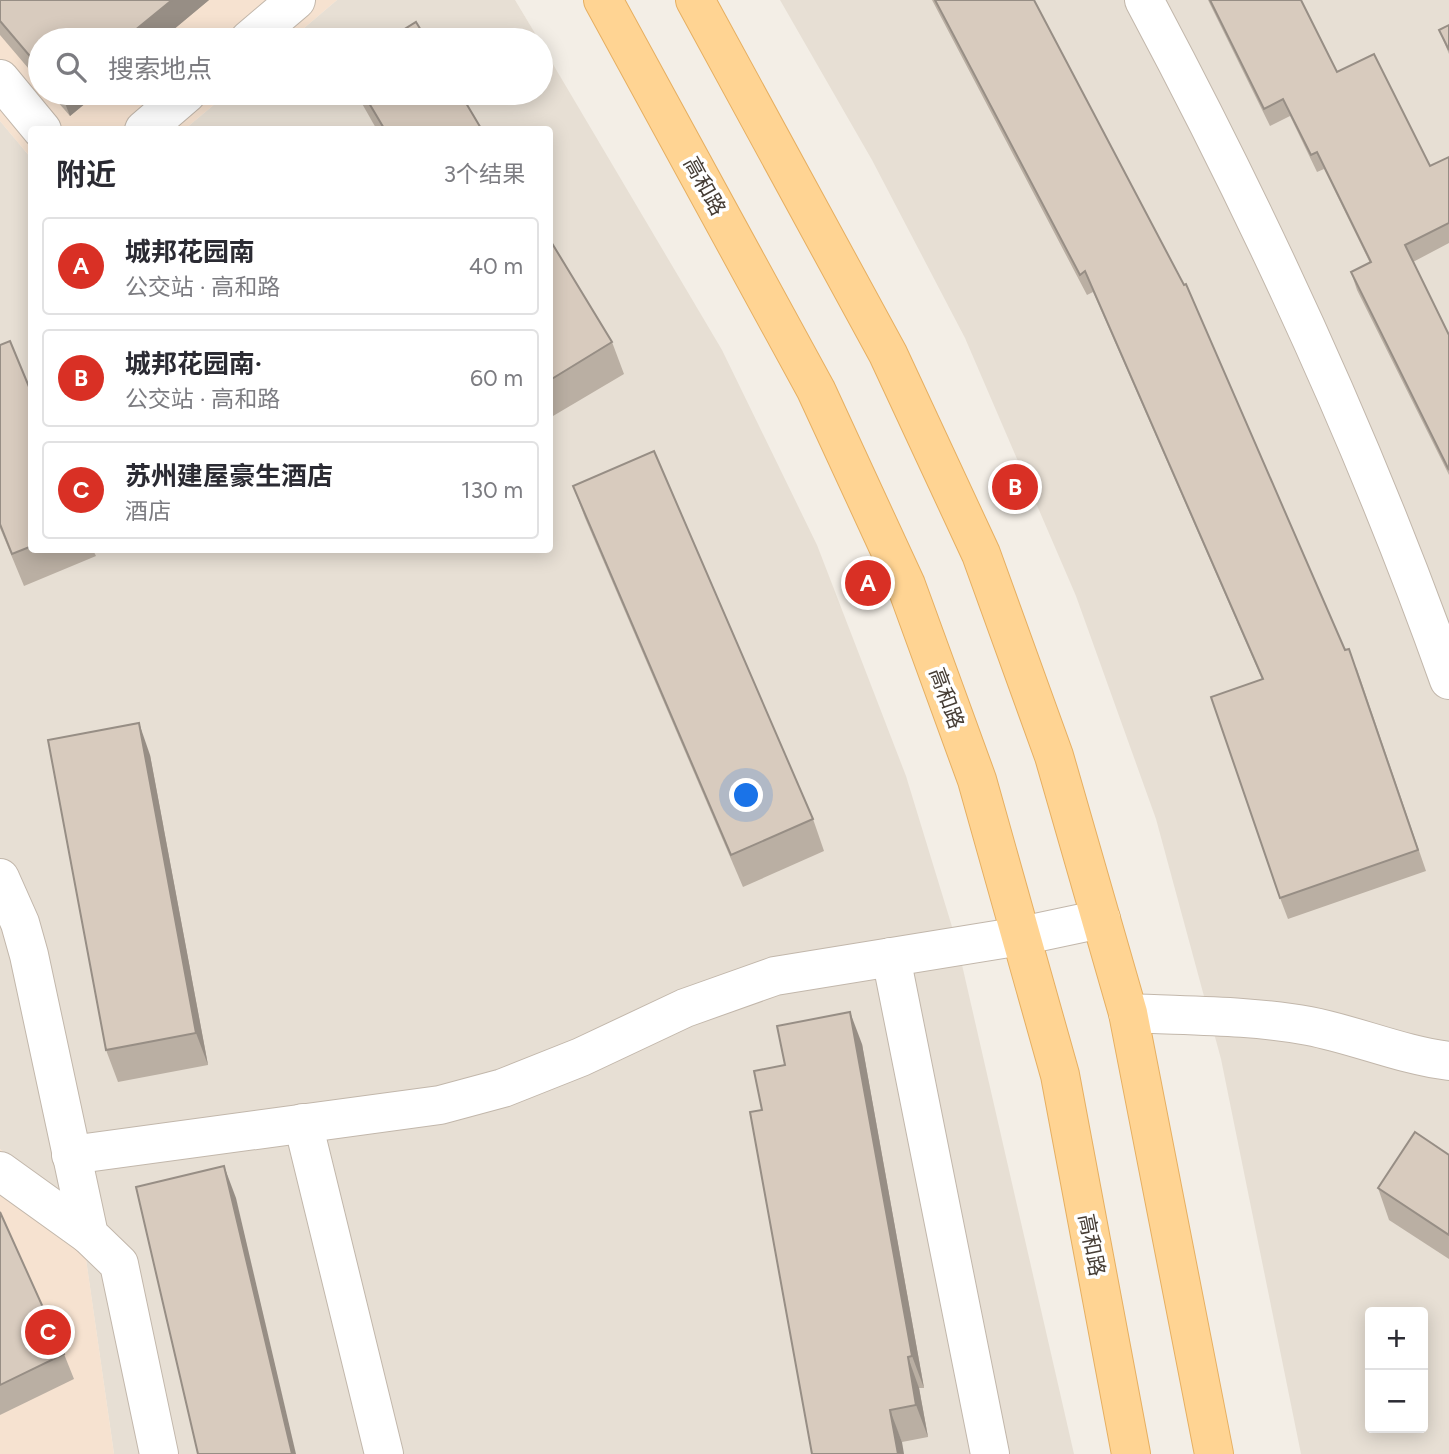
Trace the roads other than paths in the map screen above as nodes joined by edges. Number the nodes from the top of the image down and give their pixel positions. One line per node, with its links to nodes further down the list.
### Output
1 (296, 0): 5 (street)
2 (603, 0): 13 (main road, 高和路)
3 (695, 0): 12 (main road)
4 (1144, 0): 10 (street)
5 (263, 28)
6 (0, 79): 8 (street)
7 (173, 105): 9 (street)
8 (39, 126)
9 (149, 126)
10 (1449, 680)
11 (0, 878): 18 (street)
12 (1101, 919): 13 (street); 15 (main road)
13 (1021, 936): 14 (street); 24 (main road, 高和路)
14 (891, 957): 17 (street); 23 (street)
15 (1128, 1013): 16 (street); 25 (main road)
16 (1449, 1061)
17 (303, 1123): 18 (street); 22 (street)
18 (71, 1155): 20 (street)
19 (0, 1171): 20 (street)
20 (89, 1235): 21 (street)
21 (159, 1454)
22 (384, 1454)
23 (990, 1454)
24 (1131, 1454)
25 (1214, 1454)

